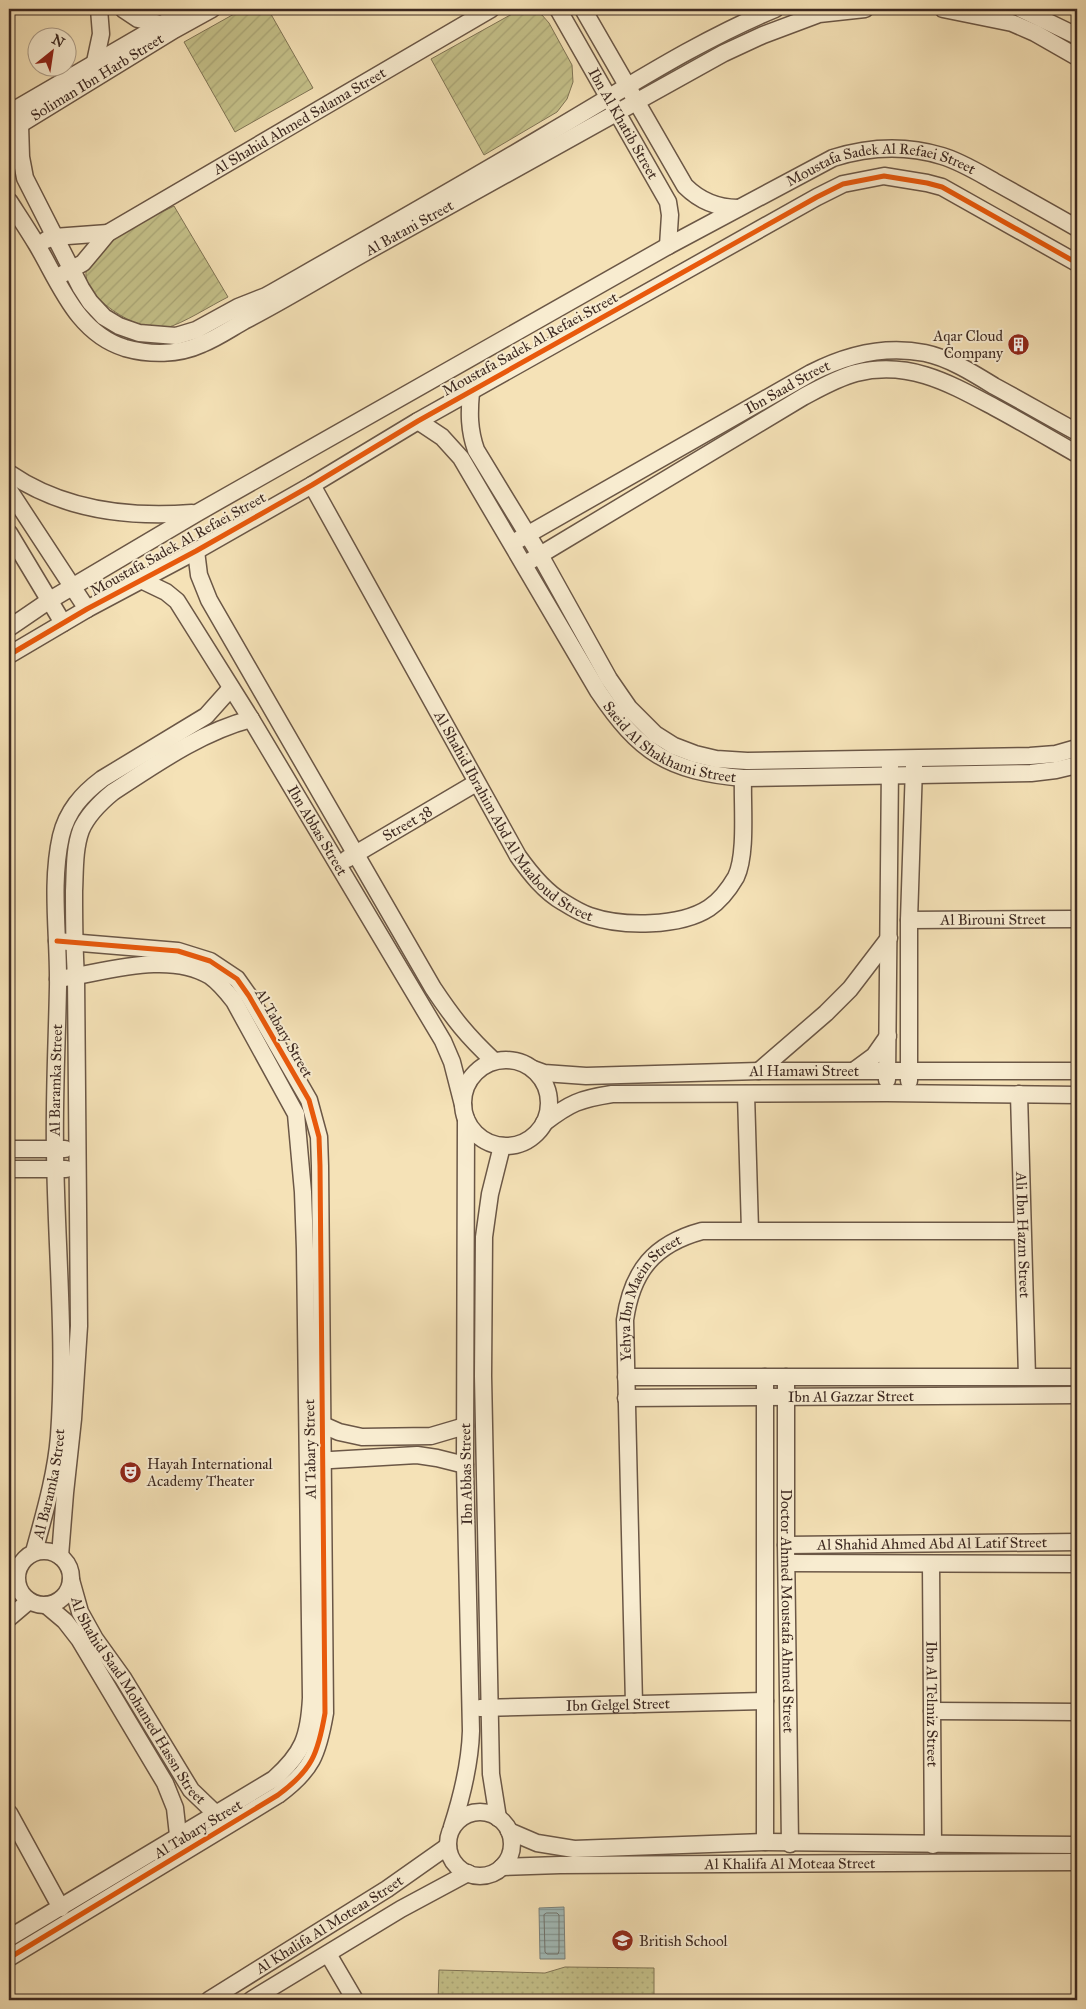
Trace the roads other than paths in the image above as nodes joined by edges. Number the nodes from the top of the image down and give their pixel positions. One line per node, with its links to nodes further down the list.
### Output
1 (99, 9): 16 (street)
2 (122, 9): 12 (street)
3 (188, 9): 12 (street, Soliman Ibn Harb Street)
4 (212, 9): 21 (street, Soliman Ibn Harb Street)
5 (491, 9): 25 (street, Al Shahid Ahmed Salama Street)
6 (558, 9): 18 (street, Ibn Al Khatib Street)
7 (583, 9): 17 (street, Ibn Al Khatib Street)
8 (775, 9): 17 (street, Al Batani Street)
9 (865, 9): 19 (street, Al Batani Street)
10 (943, 9): 15 (street)
11 (1022, 9): 13 (street)
12 (161, 24): 16 (street, Soliman Ibn Harb Street)
13 (1070, 25): 14 (street)
14 (1077, 36)
15 (1077, 57)
16 (95, 62): 21 (street, Soliman Ibn Harb Street)
17 (627, 85): 18 (street, Al Batani Street); 19 (street, Ibn Al Khatib Street)
18 (608, 97): 20 (street, Ibn Al Khatib Street); 32 (street, Al Batani Street)
19 (636, 101): 20 (street, Al Batani Street); 23 (street, Ibn Al Khatib Street)
20 (617, 112): 28 (street, Ibn Al Khatib Street); 32 (street, Al Batani Street)
21 (12, 120): 26 (street, Al Batani Street)
22 (9, 200): 27 (street, Al Batani Street)
23 (738, 208): 24 (street, Moustafa Sadek Al Refaei Street); 28 (street, Moustafa Sadek Al Refaei Street)
24 (1077, 228)
25 (108, 232): 26 (street, Al Shahid Ahmed Salama Street); 30 (street, Al Shahid Ahmed Salama Street)
26 (54, 237): 27 (street, Al Shahid Ahmed Salama Street); 30 (street, Al Batani Street)
27 (37, 244): 31 (street, Al Batani Street)
28 (668, 246): 42 (street, Moustafa Sadek Al Refaei Street)
29 (1077, 263): 33 (street, Moustafa Sadek Al Refaei Street)
30 (71, 270): 31 (street, Al Shahid Ahmed Salama Street); 32 (street, Al Batani Street)
31 (56, 278): 32 (street, Al Batani Street)
32 (268, 302)
33 (471, 392): 35 (street, Moustafa Sadek Al Refaei Street); 44 (street, Saeid Al Shakhami Street)
34 (1033, 408): 36 (street); 37 (street, Ibn Saad Street); 44 (street, Ibn Saad Street)
35 (418, 421): 40 (street, Moustafa Sadek Al Refaei Street); 45 (street, Saeid Al Shakhami Street)
36 (1024, 423): 38 (street, Ibn Saad Street); 47 (street, Ibn Saad Street)
37 (1077, 432)
38 (1077, 454)
39 (9, 473): 42 (street)
40 (312, 484): 46 (street, Moustafa Sadek Al Refaei Street); 64 (street, Al Shahid Ibrahim Abd Al Maaboud Street)
41 (9, 490): 50 (street)
42 (197, 513): 50 (street, Moustafa Sadek Al Refaei Street)
43 (9, 533): 51 (street)
44 (527, 534): 45 (street, Ibn Saad Street); 47 (street, Saeid Al Shakhami Street)
45 (512, 544): 48 (street, Saeid Al Shakhami Street)
46 (196, 551): 49 (street, Moustafa Sadek Al Refaei Street); 65 (street, Ibn Abbas Street)
47 (540, 555): 48 (street, Ibn Saad Street); 61 (street, Saeid Al Shakhami Street)
48 (524, 565): 63 (street, Saeid Al Shakhami Street)
49 (141, 580): 52 (street, Moustafa Sadek Al Refaei Street); 56 (street, Ibn Abbas Street)
50 (72, 588): 51 (street, Moustafa Sadek Al Refaei Street); 52 (street)
51 (50, 600): 53 (street); 54 (street, Moustafa Sadek Al Refaei Street)
52 (87, 609): 53 (street, Moustafa Sadek Al Refaei Street)
53 (63, 623): 55 (street, Moustafa Sadek Al Refaei Street)
54 (9, 628)
55 (9, 655)
56 (231, 688): 57 (street, Ibn Abbas Street); 70 (street, Al Baramka Street)
57 (251, 719): 66 (street, Ibn Abbas Street); 71 (street, Al Baramka Street)
58 (1077, 748): 59 (street, Saeid Al Shakhami Street)
59 (914, 758): 61 (street, Saeid Al Shakhami Street); 62 (street)
60 (1077, 765): 62 (street, Saeid Al Shakhami Street)
61 (890, 768): 62 (street, Saeid Al Shakhami Street); 63 (street, Saeid Al Shakhami Street); 69 (street)
62 (913, 775): 68 (street)
63 (743, 778): 64 (street, Al Shahid Ibrahim Abd Al Maaboud Street)
64 (476, 783): 65 (street, Street 38)
65 (356, 854): 66 (street, Street 38); 75 (street, Ibn Abbas Street)
66 (338, 864): 87 (street, Ibn Abbas Street)
67 (1077, 919): 68 (street, Al Birouni Street)
68 (909, 920): 79 (street)
69 (889, 938): 74 (street); 80 (street)
70 (57, 941): 71 (street, Al Tabary Street); 73 (street, Al Baramka Street)
71 (74, 941): 72 (street, Al Baramka Street); 97 (street, Al Tabary Street)
72 (76, 977): 73 (street, Al Tabary Street); 92 (street, Al Baramka Street); 96 (street, Al Tabary Street)
73 (58, 979): 91 (street, Al Baramka Street)
74 (888, 1036): 77 (street); 78 (street)
75 (494, 1061): 76 (street); 87 (street)
76 (533, 1069): 80 (street, Al Hamawi Street); 88 (street)
77 (855, 1070): 78 (street, Al Hamawi Street); 80 (street, Al Hamawi Street)
78 (888, 1070): 79 (street, Al Hamawi Street); 82 (street)
79 (909, 1070): 81 (street, Al Hamawi Street); 84 (street)
80 (759, 1071)
81 (1077, 1071)
82 (887, 1093): 83 (street, Al Hamawi Street); 84 (street, Al Hamawi Street)
83 (746, 1094): 88 (street, Al Hamawi Street); 98 (street)
84 (909, 1094): 85 (street, Al Hamawi Street)
85 (1019, 1094): 86 (street, Al Hamawi Street); 99 (street, Ali Ibn Hazm Street)
86 (1077, 1095)
87 (464, 1112): 89 (street); 112 (street, Ibn Abbas Street)
88 (544, 1123): 89 (street)
89 (502, 1146): 130 (street, Ibn Abbas Street)
90 (9, 1149): 91 (street)
91 (55, 1149): 92 (street); 94 (street, Al Baramka Street)
92 (77, 1150): 95 (street, Al Baramka Street)
93 (9, 1169): 94 (street)
94 (56, 1169): 95 (street); 100 (street, Al Baramka Street)
95 (77, 1169): 101 (street, Al Baramka Street)
96 (302, 1177): 97 (street); 111 (street, Al Tabary Street)
97 (320, 1179): 111 (street, Al Tabary Street)
98 (750, 1230): 99 (street, Yehya Ibn Maein Street); 102 (street, Yehya Ibn Maein Street)
99 (1022, 1231): 105 (street, Ali Ibn Hazm Street)
100 (61, 1325): 101 (street); 117 (street, Al Baramka Street)
101 (79, 1326): 118 (street, Al Baramka Street)
102 (626, 1377): 103 (street, Ibn Al Gazzar Street); 110 (street, Yehya Ibn Maein Street)
103 (765, 1377): 104 (street, Ibn Al Gazzar Street); 108 (street, Doctor Ahmed Moustafa Ahmed Street)
104 (786, 1377): 105 (street, Ibn Al Gazzar Street); 109 (street, Doctor Ahmed Moustafa Ahmed Street)
105 (1028, 1377): 106 (street, Ibn Al Gazzar Street)
106 (1077, 1377)
107 (1077, 1395): 109 (street, Ibn Al Gazzar Street)
108 (765, 1397): 109 (street, Ibn Al Gazzar Street); 110 (street, Ibn Al Gazzar Street); 127 (street, Doctor Ahmed Moustafa Ahmed Street)
109 (786, 1397): 116 (street, Doctor Ahmed Moustafa Ahmed Street)
110 (626, 1398): 128 (street, Yehya Ibn Maein Street)
111 (315, 1422): 112 (street); 113 (street, Al Tabary Street)
112 (465, 1426): 114 (street, Ibn Abbas Street)
113 (316, 1461): 114 (street); 134 (street, Al Tabary Street); 144 (street, Al Tabary Street)
114 (465, 1465): 129 (street, Ibn Abbas Street)
115 (1077, 1542): 116 (street, Al Shahid Ahmed Abd Al Latif Street)
116 (786, 1546): 119 (street, Doctor Ahmed Moustafa Ahmed Street)
117 (34, 1552): 118 (street); 122 (street)
118 (60, 1556): 123 (street)
119 (787, 1563): 120 (street, Al Shahid Ahmed Abd Al Latif Street); 140 (street, Doctor Ahmed Moustafa Ahmed Street)
120 (931, 1564): 121 (street, Al Shahid Ahmed Abd Al Latif Street); 131 (street, Ibn Al Telmiz Street)
121 (1077, 1564)
122 (13, 1578): 124 (street)
123 (71, 1580): 125 (street); 134 (street, Al Shahid Saad Mohamed Hassn Street)
124 (30, 1601): 125 (street); 126 (street)
125 (46, 1605): 138 (street, Al Shahid Saad Mohamed Hassn Street)
126 (9, 1618)
127 (765, 1701): 128 (street, Ibn Gelgel Street); 139 (street, Doctor Ahmed Moustafa Ahmed Street)
128 (634, 1704): 130 (street, Ibn Gelgel Street)
129 (470, 1708): 130 (street, Ibn Gelgel Street); 136 (street, Ibn Abbas Street)
130 (490, 1708): 135 (street, Ibn Abbas Street)
131 (932, 1711): 132 (street); 141 (street, Ibn Al Telmiz Street)
132 (1077, 1712)
133 (9, 1813): 148 (street)
134 (215, 1813): 138 (street, Al Tabary Street)
135 (498, 1818): 136 (street); 137 (street)
136 (452, 1828): 142 (street)
137 (509, 1831): 139 (street, Al Khalifa Al Moteaa Street); 146 (street)
138 (178, 1835): 144 (street); 148 (street, Al Tabary Street)
139 (765, 1842): 140 (street, Al Khalifa Al Moteaa Street)
140 (790, 1844): 141 (street, Al Khalifa Al Moteaa Street)
141 (933, 1845): 143 (street, Al Khalifa Al Moteaa Street)
142 (448, 1846): 147 (street); 152 (street, Al Khalifa Al Moteaa Street)
143 (1077, 1846)
144 (186, 1851): 151 (street, Al Tabary Street)
145 (1077, 1862): 146 (street, Al Khalifa Al Moteaa Street)
146 (502, 1867): 147 (street)
147 (468, 1874): 150 (street, Al Khalifa Al Moteaa Street)
148 (61, 1908): 149 (street, Al Tabary Street)
149 (9, 1938)
150 (328, 1954): 153 (street, Al Khalifa Al Moteaa Street); 154 (street)
151 (9, 1958)
152 (209, 2000)
153 (251, 2000)
154 (355, 2000)

